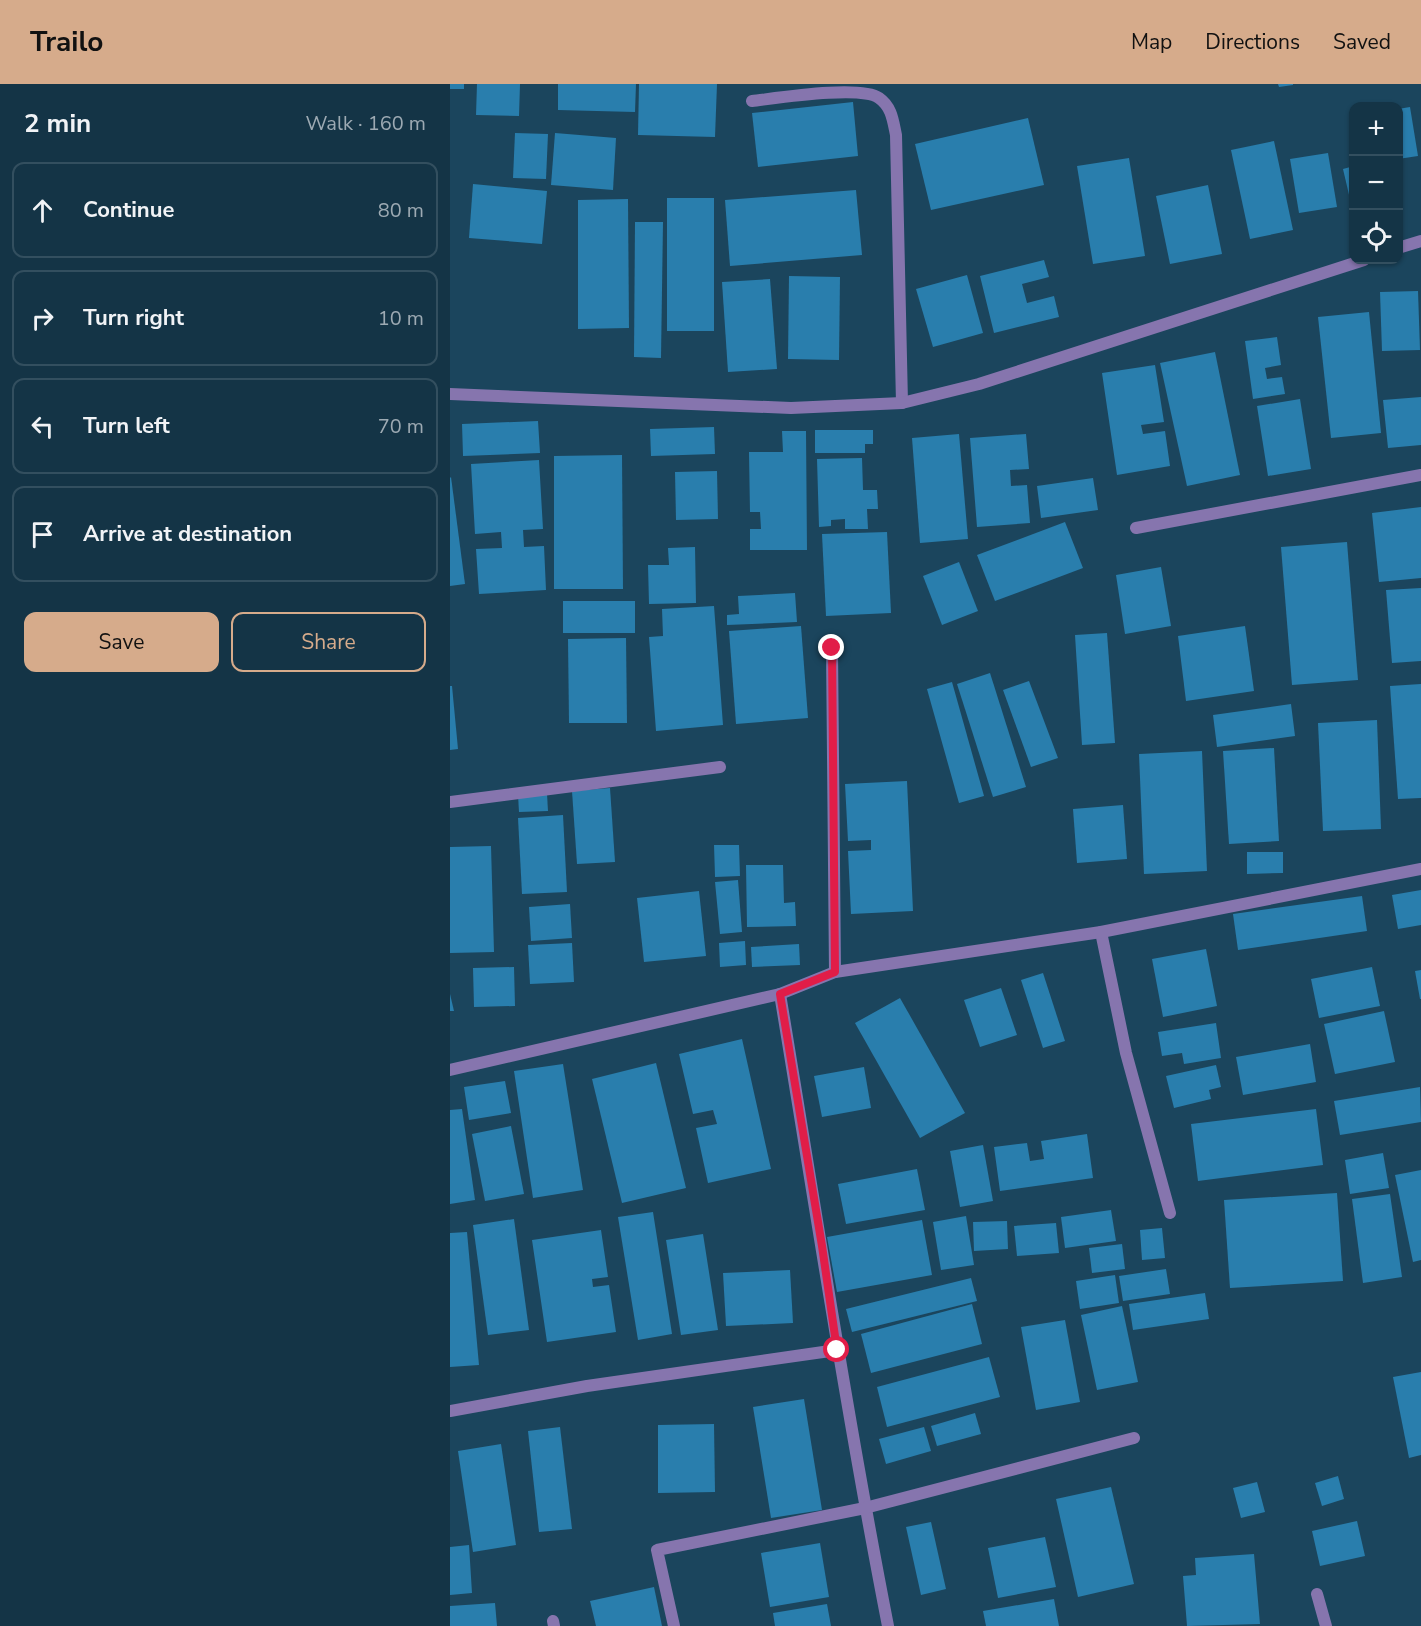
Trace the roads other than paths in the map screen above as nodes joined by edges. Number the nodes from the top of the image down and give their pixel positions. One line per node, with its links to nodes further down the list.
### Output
1 (752, 101): 6 (street)
2 (1421, 241): 3 (street)
3 (1403, 246)
4 (1352, 264): 6 (street)
5 (450, 394): 6 (street)
6 (902, 403)
7 (1421, 475): 8 (street)
8 (1136, 528)
9 (832, 648): 14 (street)
10 (720, 767): 11 (street)
11 (450, 802)
12 (1421, 869): 13 (street)
13 (1101, 932): 14 (street); 17 (street)
14 (835, 972): 15 (street)
15 (780, 994): 16 (street); 18 (street)
16 (450, 1070)
17 (1170, 1213)
18 (837, 1350): 19 (street); 21 (street)
19 (450, 1411)
20 (1134, 1438): 21 (street)
21 (865, 1508): 23 (street); 24 (street)
22 (1317, 1594): 25 (street)
23 (674, 1626)
24 (888, 1626)
25 (1326, 1626)

